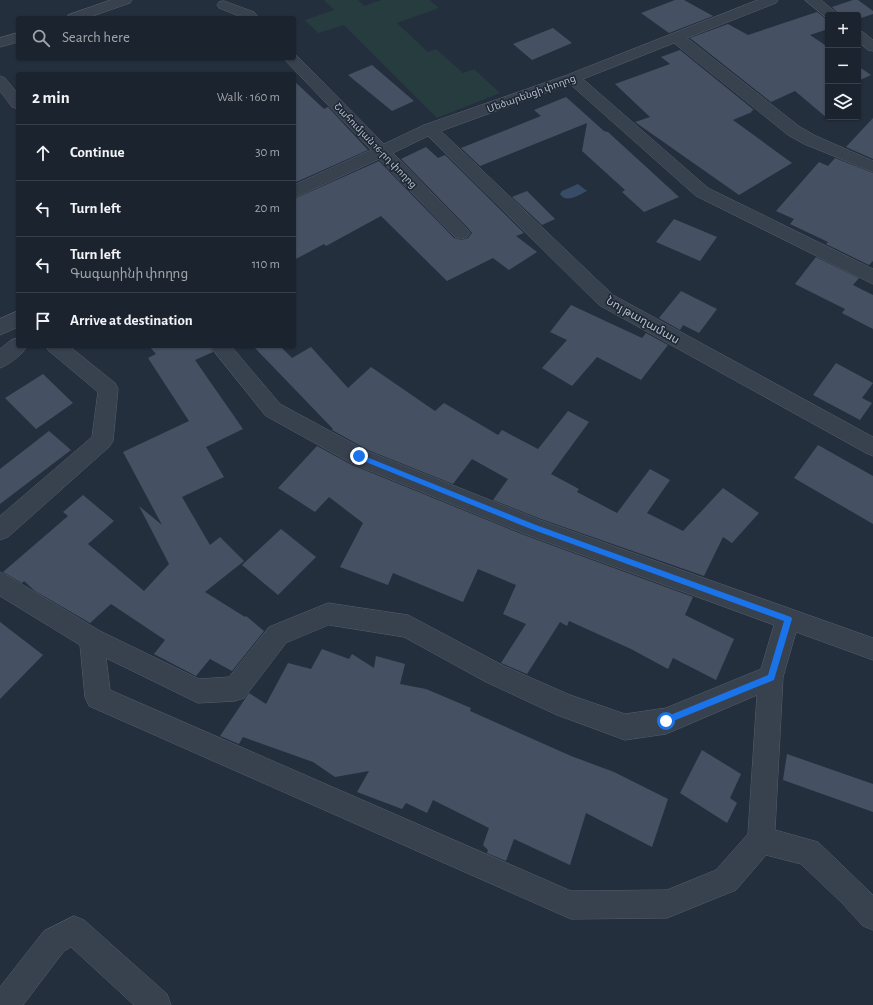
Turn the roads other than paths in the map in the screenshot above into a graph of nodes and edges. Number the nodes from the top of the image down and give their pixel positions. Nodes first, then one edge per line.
1 (125, 0) edge
2 (771, 0) edge
3 (812, 0) edge
4 (224, 5) dead end
5 (828, 12) edge
6 (79, 16) edge
7 (250, 16) edge
8 (861, 37) edge
9 (16, 38) edge
10 (677, 38) junction
11 (0, 43) edge
12 (873, 46) edge
13 (293, 60) edge
14 (572, 78) junction
15 (0, 81) edge
16 (16, 101) edge
17 (430, 129) junction
18 (383, 152) junction
19 (873, 167) edge
20 (296, 191) edge
21 (461, 233) dead end
22 (873, 277) edge
23 (16, 319) edge
24 (0, 328) edge
25 (16, 346) edge
26 (58, 348) edge
27 (222, 348) edge
28 (0, 360) edge
29 (873, 447) edge
30 (0, 530) edge
31 (0, 583) edge
32 (788, 619) junction
33 (91, 639) junction
34 (873, 649) edge
35 (771, 677) junction
36 (761, 840) junction
37 (873, 916) edge
38 (5, 1005) edge
39 (156, 1005) edge

1 - 6 street
2 - 10 street, Մեծարենցի փողոց
3 - 5 street
4 - 7 street
8 - 12 street
9 - 11 street
10 - 14 street, Մեծարենցի փողոց
10 - 19 street
13 - 18 street, Շահումյան 16-րդ փողոց
14 - 17 street, Մեծարենցի փողոց
14 - 22 street
15 - 16 street
17 - 18 street, Մեծարենցի փողոց
17 - 29 street, Նոյ թաղամաս
18 - 20 street, Մեծարենցի փողոց
18 - 21 street, Շահումյան 16-րդ փողոց
23 - 24 street
25 - 28 street
26 - 30 street
27 - 32 street
31 - 33 street
32 - 34 street
32 - 35 street
33 - 35 street
33 - 36 street
35 - 36 street
36 - 37 street
38 - 39 street

